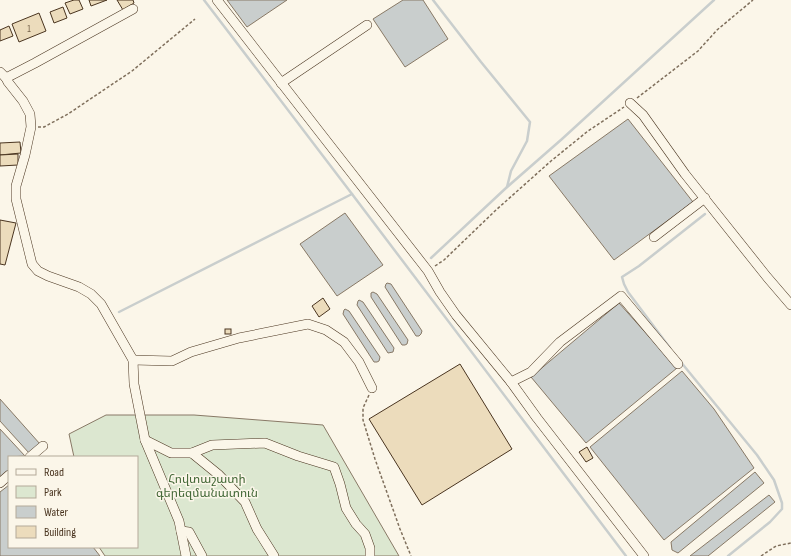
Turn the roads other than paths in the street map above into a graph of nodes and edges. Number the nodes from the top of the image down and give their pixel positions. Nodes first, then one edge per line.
1 (217, 0) edge
2 (133, 9) dead end
3 (367, 25) dead end
4 (3, 75) edge
5 (282, 83) junction
6 (630, 103) road end
7 (705, 198) junction
8 (654, 237) dead end
9 (791, 305) edge
10 (133, 360) junction
11 (678, 364) dead end
12 (511, 382) junction
13 (372, 388) road end
14 (145, 440) junction
15 (43, 446) dead end
16 (192, 453) junction
17 (31, 456) edge
18 (8, 476) edge
19 (0, 483) edge
20 (181, 531) junction
21 (186, 556) edge
22 (202, 556) edge
23 (274, 556) edge
24 (370, 556) edge
25 (644, 556) edge

1 - 5 street
2 - 4 street
3 - 5 street
4 - 10 street
5 - 12 street
6 - 7 street
7 - 8 street
7 - 9 street
10 - 13 street
10 - 14 street
11 - 12 street
12 - 25 street
14 - 16 street
14 - 20 street
15 - 17 street
16 - 23 street
16 - 24 street
18 - 19 street
20 - 21 street
20 - 22 street

